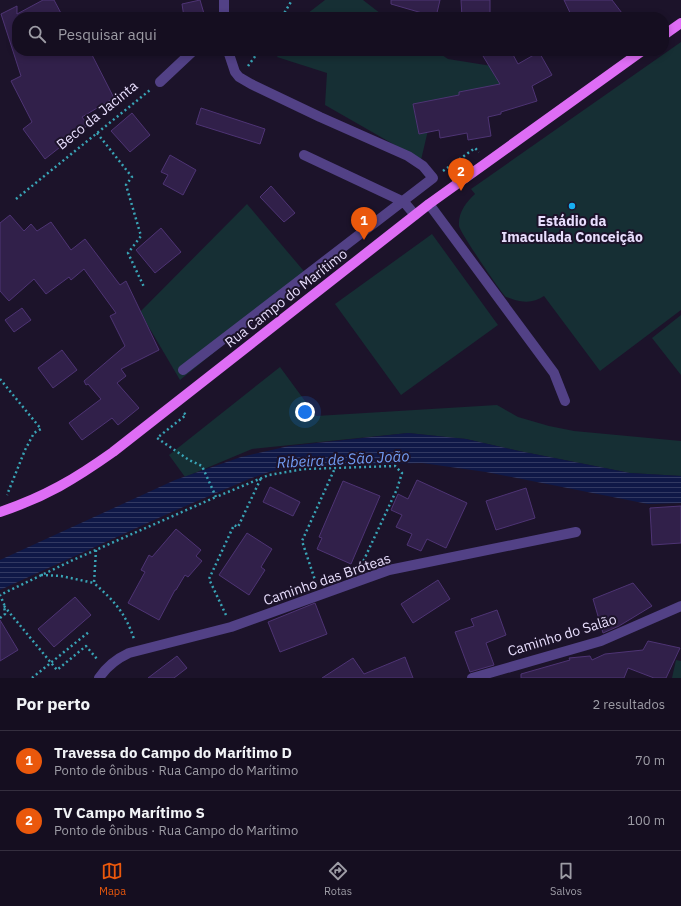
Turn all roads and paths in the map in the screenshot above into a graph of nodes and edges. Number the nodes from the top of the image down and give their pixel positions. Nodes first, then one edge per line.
1 (224, 0) edge
2 (292, 0) edge
3 (224, 12) edge
4 (285, 12) edge
5 (681, 23) edge
6 (669, 31) edge
7 (188, 56) edge
8 (230, 56) edge
9 (255, 56) edge
10 (635, 56) edge
11 (239, 77) junction
12 (160, 82) joint
13 (97, 133) junction
14 (479, 152) dead end
15 (304, 155) dead end
16 (447, 168) dead end
17 (16, 199) dead end
18 (404, 202) junction
19 (429, 204) junction
20 (415, 215) junction
21 (144, 287) dead end
22 (183, 370) dead end
23 (0, 379) edge
24 (565, 401) dead end
25 (186, 416) dead end
26 (335, 468) junction
27 (261, 478) junction
28 (215, 495) junction
29 (5, 510) edge
30 (576, 532) dead end
31 (96, 550) junction
32 (41, 575) junction
33 (94, 583) junction
34 (354, 583) junction
35 (320, 595) junction
36 (4, 606) junction
37 (681, 606) edge
38 (0, 618) edge
39 (231, 627) junction
40 (90, 631) dead end
41 (138, 650) junction
42 (52, 663) junction
43 (105, 668) junction
44 (32, 678) edge
45 (99, 678) edge
46 (472, 678) edge

1 - 3 street
2 - 4 path
5 - 6 main road
7 - 12 street, Beco da Jacinta
8 - 11 street
9 - 11 path
10 - 19 main road, Rua Campo do Marítimo
11 - 18 street
12 - 13 path, Beco da Jacinta
13 - 17 path, Beco da Jacinta
13 - 21 path
14 - 16 path
15 - 18 street
18 - 20 street
18 - 22 street
19 - 20 main road, Rua Campo do Marítimo
19 - 24 street
20 - 29 main road, Rua Campo do Marítimo
23 - 29 path
25 - 28 path
26 - 27 path
26 - 34 path
26 - 35 path
27 - 28 path
27 - 39 path
28 - 31 path
30 - 34 street, Caminho das Bróteas
31 - 32 path
31 - 33 path
32 - 33 path
32 - 36 path
33 - 41 path
34 - 35 street, Caminho das Bróteas
35 - 39 street, Caminho das Bróteas
36 - 38 path
36 - 42 path
37 - 46 street, Caminho do Salão
39 - 41 street, Caminho das Bróteas
40 - 42 path
41 - 43 street, Caminho das Bróteas
42 - 43 path
42 - 44 path
43 - 45 street, Caminho das Bróteas

